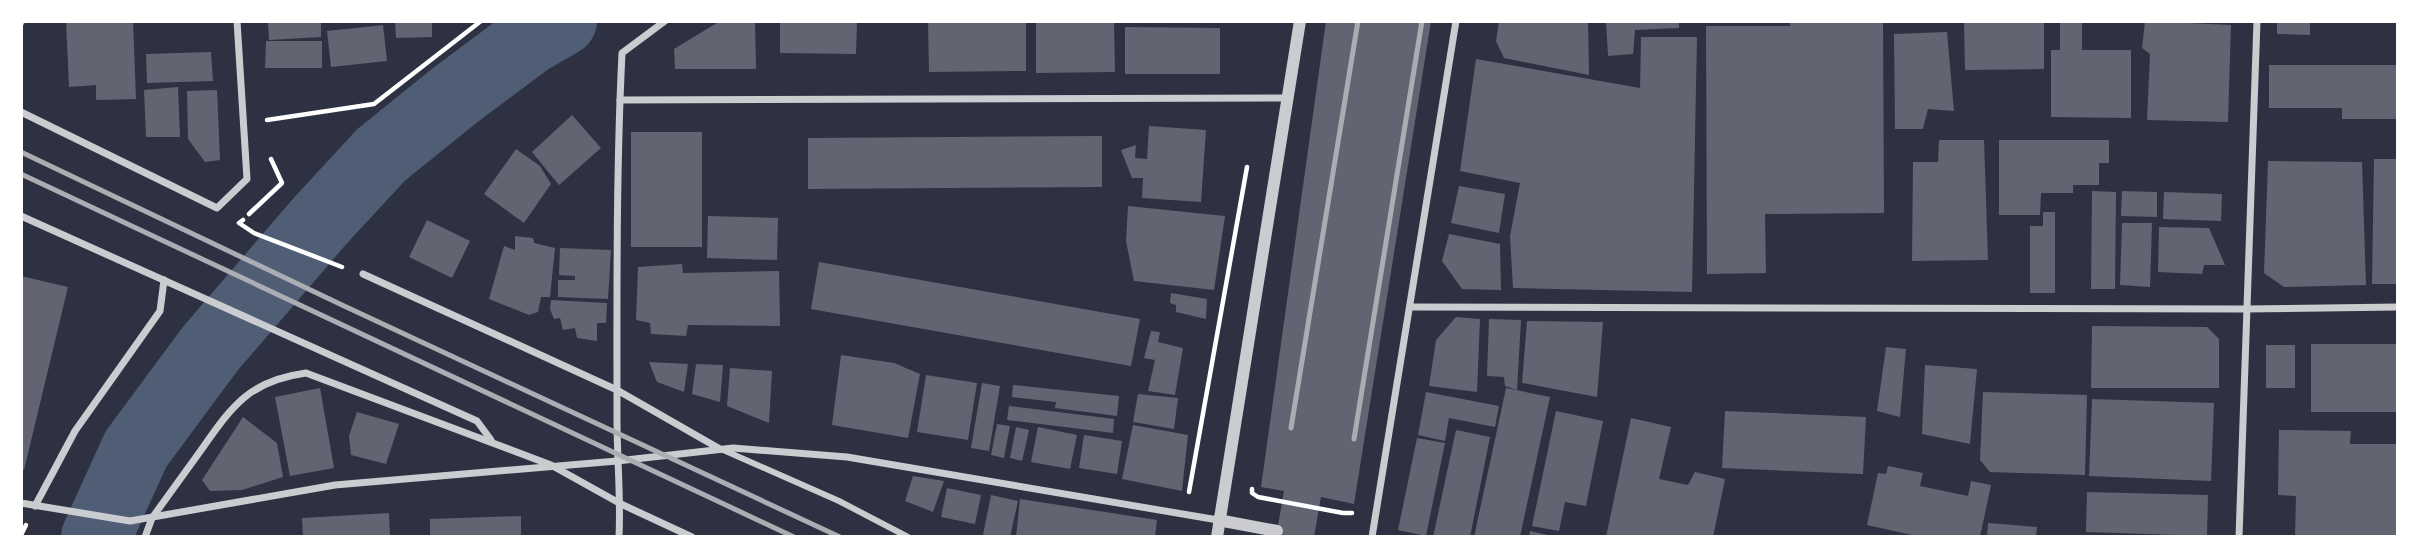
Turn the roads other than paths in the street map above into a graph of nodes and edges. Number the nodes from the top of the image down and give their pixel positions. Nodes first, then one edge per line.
1 (237, 21) edge
2 (665, 21) edge
3 (1300, 21) edge
4 (1456, 21) edge
5 (2256, 21) edge
6 (1288, 98) junction
7 (620, 100) junction
8 (21, 112) edge
9 (21, 216) edge
10 (363, 274) road end
11 (166, 281) junction
12 (1409, 307) junction
13 (2398, 307) edge
14 (2245, 309) junction
15 (617, 390) junction
16 (492, 442) junction
17 (721, 449) junction
18 (617, 461) junction
19 (551, 465) junction
20 (21, 503) edge
21 (621, 503) junction
22 (35, 506) junction
23 (152, 519) junction
24 (1218, 520) junction
25 (1277, 531) dead end
26 (145, 537) edge
27 (619, 537) edge
28 (692, 537) edge
29 (908, 537) edge
30 (1217, 537) edge
31 (1372, 537) edge
32 (2239, 537) edge

1 - 8 street
2 - 7 street
3 - 6 street
4 - 12 street
5 - 14 street
6 - 7 street
6 - 24 street
7 - 15 street
9 - 11 street
10 - 15 street
11 - 16 street
11 - 22 street
12 - 14 street
12 - 31 street
13 - 14 street
14 - 32 street
15 - 17 street
15 - 18 street
16 - 19 street
16 - 23 street
17 - 18 street
17 - 24 street
17 - 29 street
18 - 19 street
18 - 21 street
19 - 21 street
19 - 23 street
20 - 22 street
21 - 27 street
21 - 28 street
22 - 23 street
23 - 26 street
24 - 25 street
24 - 30 street

